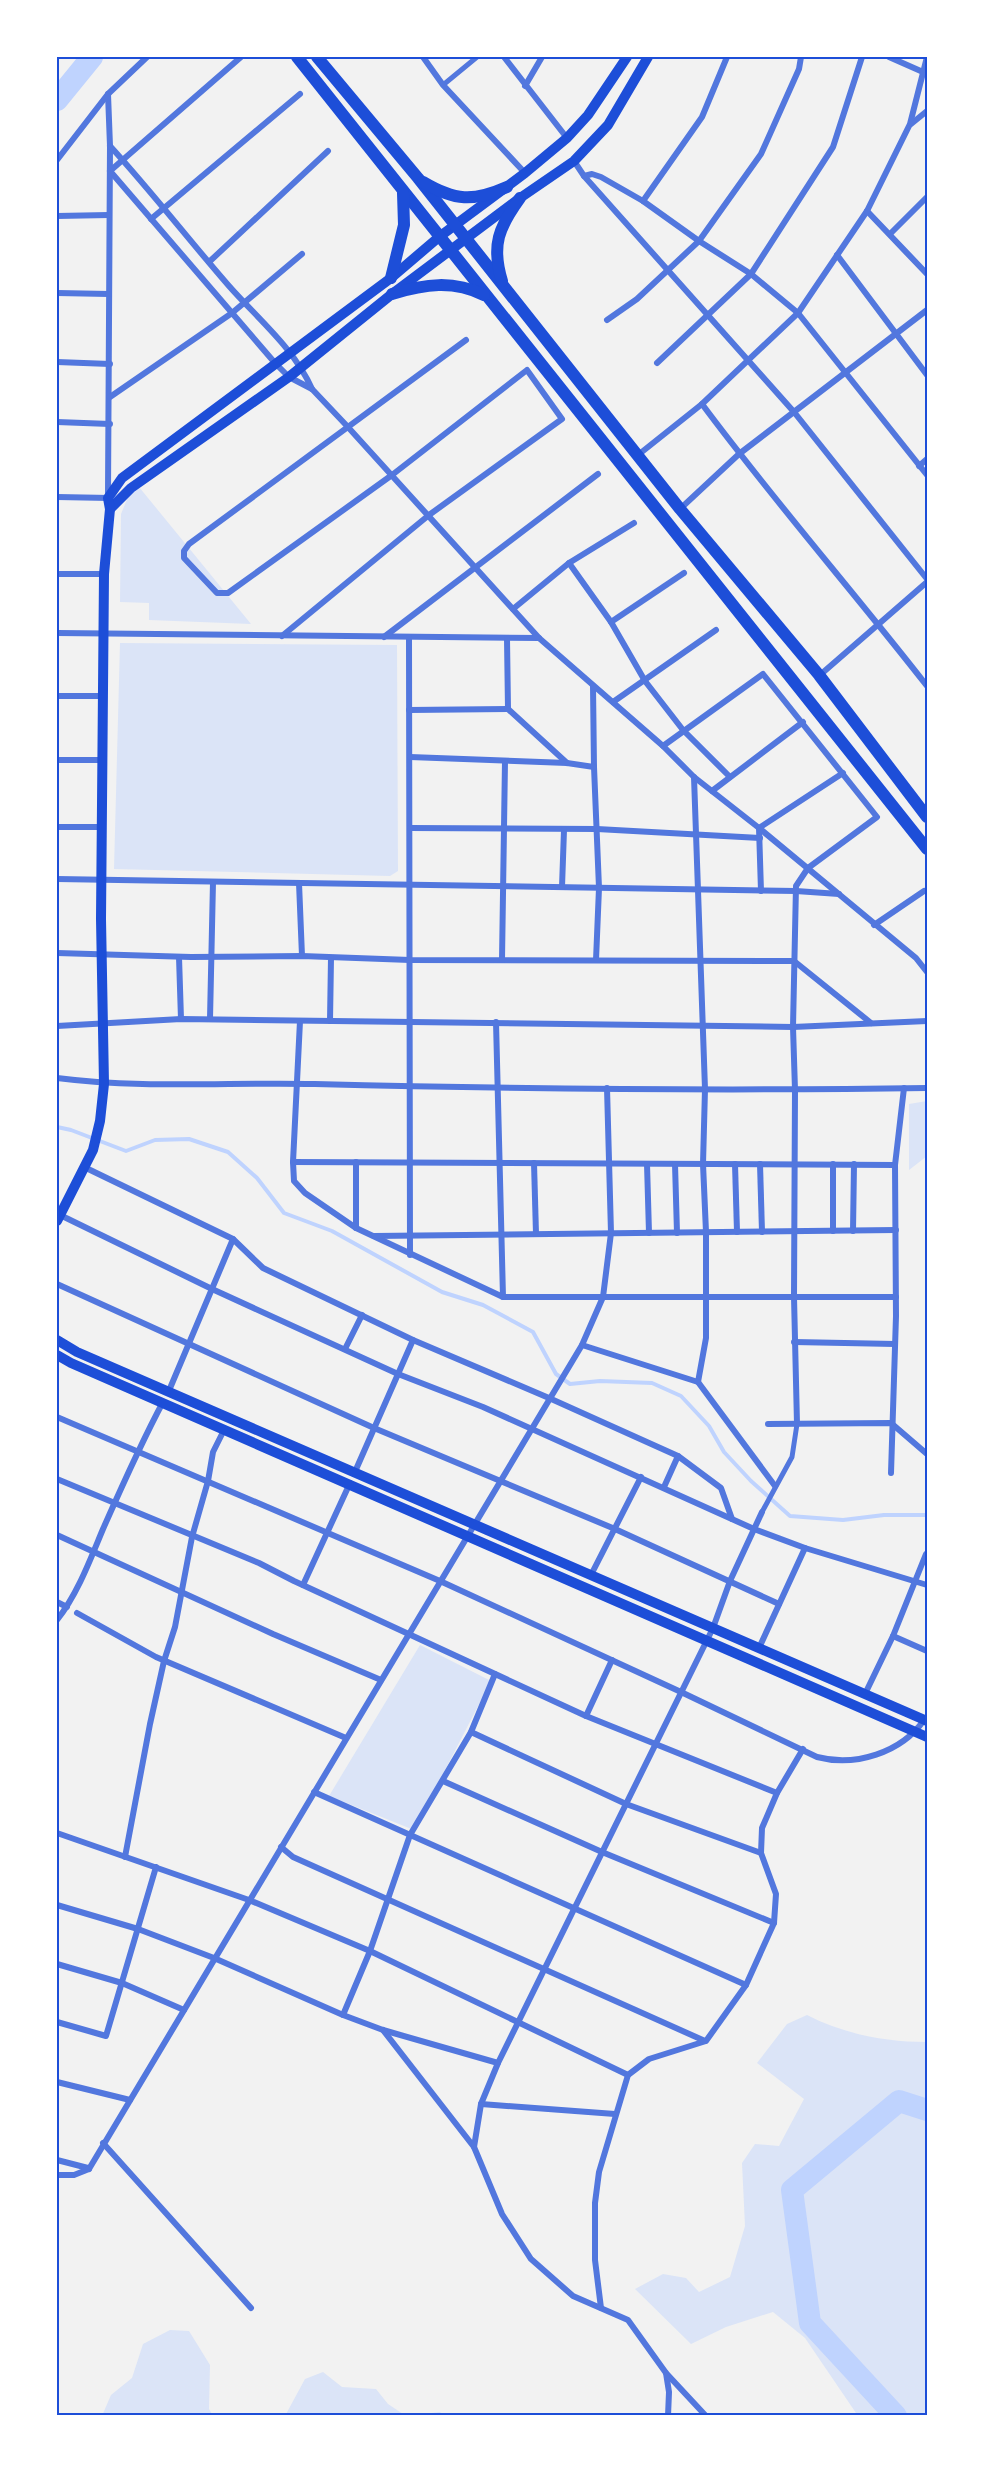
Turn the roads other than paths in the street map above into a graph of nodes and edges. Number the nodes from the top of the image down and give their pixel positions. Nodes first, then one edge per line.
1 (147, 57) edge
2 (241, 57) edge
3 (297, 57) edge
4 (317, 57) edge
5 (423, 57) edge
6 (477, 57) edge
7 (504, 57) edge
8 (542, 57) edge
9 (627, 57) edge
10 (648, 57) edge
11 (728, 57) edge
12 (801, 57) edge
13 (862, 57) edge
14 (889, 57) edge
15 (927, 57) edge
16 (923, 72) junction
17 (443, 85) junction
18 (525, 86) junction
19 (108, 94) junction
20 (300, 94) dead end
21 (927, 111) edge
22 (910, 124) junction
23 (567, 138) junction
24 (110, 146) junction
25 (328, 151) dead end
26 (57, 160) edge
27 (123, 160) junction
28 (574, 161) junction
29 (110, 171) junction
30 (525, 173) junction
31 (584, 176) junction
32 (418, 178) junction
33 (507, 187) junction
34 (403, 192) junction
35 (927, 197) edge
36 (520, 198) junction
37 (643, 201) junction
38 (163, 209) junction
39 (867, 212) junction
40 (109, 215) junction
41 (57, 216) edge
42 (151, 219) junction
43 (456, 226) junction
44 (890, 234) junction
45 (439, 237) junction
46 (466, 240) junction
47 (699, 241) junction
48 (451, 251) junction
49 (302, 254) dead end
50 (837, 255) junction
51 (209, 262) junction
52 (669, 269) junction
53 (751, 274) junction
54 (927, 274) edge
55 (391, 278) junction
56 (505, 288) junction
57 (57, 293) edge
58 (109, 294) junction
59 (393, 294) junction
60 (489, 298) junction
61 (245, 304) junction
62 (927, 310) edge
63 (798, 313) junction
64 (232, 314) junction
65 (708, 315) junction
66 (607, 320) dead end
67 (896, 334) junction
68 (466, 340) dead end
69 (290, 351) junction
70 (749, 361) junction
71 (57, 362) edge
72 (275, 363) junction
73 (657, 363) dead end
74 (110, 364) junction
75 (302, 367) junction
76 (845, 371) junction
77 (927, 375) edge
78 (290, 377) junction
79 (312, 389) junction
80 (110, 397) junction
81 (702, 404) junction
82 (794, 412) junction
83 (57, 422) edge
84 (110, 424) junction
85 (347, 426) junction
86 (739, 454) junction
87 (638, 455) junction
88 (927, 459) edge
89 (919, 466) junction
90 (598, 474) dead end
91 (392, 476) junction
92 (927, 476) edge
93 (57, 496) edge
94 (112, 502) junction
95 (680, 508) junction
96 (429, 515) junction
97 (634, 523) dead end
98 (569, 563) junction
99 (474, 567) junction
100 (684, 573) dead end
101 (57, 574) edge
102 (104, 574) junction
103 (927, 581) edge
104 (513, 609) junction
105 (610, 622) junction
106 (878, 623) junction
107 (716, 630) dead end
108 (57, 633) edge
109 (105, 634) junction
110 (282, 636) junction
111 (384, 637) junction
112 (409, 637) junction
113 (539, 638) junction
114 (507, 639) junction
115 (819, 675) junction
116 (645, 681) junction
117 (593, 686) junction
118 (927, 686) edge
119 (57, 696) edge
120 (104, 696) junction
121 (613, 702) junction
122 (508, 709) junction
123 (409, 710) junction
124 (803, 722) junction
125 (683, 730) junction
126 (663, 746) junction
127 (410, 757) junction
128 (57, 760) edge
129 (103, 760) junction
130 (505, 760) junction
131 (567, 763) junction
132 (594, 767) junction
133 (843, 773) junction
134 (694, 777) junction
135 (730, 777) junction
136 (712, 791) junction
137 (927, 817) edge
138 (57, 827) edge
139 (103, 827) junction
140 (410, 828) junction
141 (759, 828) junction
142 (503, 829) junction
143 (597, 829) junction
144 (564, 830) junction
145 (697, 835) junction
146 (760, 838) junction
147 (927, 849) edge
148 (808, 868) junction
149 (57, 879) edge
150 (102, 880) junction
151 (213, 882) junction
152 (299, 883) junction
153 (410, 885) junction
154 (501, 886) junction
155 (562, 887) junction
156 (599, 888) junction
157 (697, 890) junction
158 (761, 891) junction
159 (796, 891) junction
160 (924, 891) dead end
161 (839, 894) junction
162 (874, 925) junction
163 (57, 953) edge
164 (103, 955) junction
165 (302, 956) junction
166 (179, 957) junction
167 (211, 957) junction
168 (331, 958) junction
169 (410, 960) junction
170 (502, 960) junction
171 (596, 960) junction
172 (700, 961) junction
173 (794, 961) junction
174 (927, 972) edge
175 (181, 1019) junction
176 (210, 1020) junction
177 (300, 1021) junction
178 (330, 1021) junction
179 (410, 1021) junction
180 (927, 1021) edge
181 (496, 1022) junction
182 (103, 1023) junction
183 (871, 1023) junction
184 (703, 1025) junction
185 (57, 1026) edge
186 (793, 1027) junction
187 (57, 1078) edge
188 (298, 1083) junction
189 (104, 1084) junction
190 (410, 1086) junction
191 (497, 1087) junction
192 (607, 1088) junction
193 (904, 1088) junction
194 (927, 1088) edge
195 (705, 1089) junction
196 (795, 1090) junction
197 (293, 1162) junction
198 (356, 1162) junction
199 (410, 1162) junction
200 (499, 1163) junction
201 (534, 1163) junction
202 (609, 1163) junction
203 (647, 1164) junction
204 (675, 1164) junction
205 (703, 1164) junction
206 (735, 1164) junction
207 (760, 1164) junction
208 (794, 1164) junction
209 (833, 1164) junction
210 (854, 1164) junction
211 (895, 1165) junction
212 (84, 1167) junction
213 (58, 1218) edge
214 (356, 1228) junction
215 (896, 1230) junction
216 (832, 1231) junction
217 (853, 1231) junction
218 (706, 1232) junction
219 (737, 1232) junction
220 (762, 1232) junction
221 (795, 1232) junction
222 (610, 1233) junction
223 (649, 1233) junction
224 (677, 1233) junction
225 (501, 1234) junction
226 (536, 1234) junction
227 (410, 1235) junction
228 (371, 1236) junction
229 (233, 1239) junction
230 (410, 1255) junction
231 (57, 1284) edge
232 (212, 1289) junction
233 (503, 1297) junction
234 (603, 1297) junction
235 (705, 1297) junction
236 (794, 1297) junction
237 (896, 1297) junction
238 (362, 1315) junction
239 (57, 1340) edge
240 (413, 1340) junction
241 (794, 1342) junction
242 (189, 1343) junction
243 (895, 1344) junction
244 (582, 1345) junction
245 (345, 1349) junction
246 (57, 1355) edge
247 (398, 1374) junction
248 (698, 1382) junction
249 (169, 1392) junction
250 (549, 1398) junction
251 (163, 1403) junction
252 (57, 1417) edge
253 (891, 1423) junction
254 (768, 1424) dead end
255 (797, 1424) junction
256 (374, 1428) junction
257 (530, 1429) junction
258 (224, 1430) junction
259 (136, 1453) junction
260 (927, 1455) edge
261 (678, 1456) junction
262 (355, 1472) junction
263 (891, 1473) dead end
264 (641, 1477) junction
265 (57, 1479) edge
266 (208, 1481) junction
267 (500, 1481) junction
268 (350, 1484) junction
269 (664, 1487) junction
270 (773, 1489) junction
271 (114, 1504) junction
272 (762, 1512) joint
273 (732, 1519) junction
274 (474, 1524) junction
275 (615, 1529) junction
276 (754, 1529) junction
277 (328, 1533) junction
278 (57, 1535) edge
279 (467, 1535) junction
280 (192, 1537) junction
281 (805, 1548) junction
282 (93, 1552) junction
283 (926, 1554) edge
284 (591, 1575) junction
285 (440, 1581) junction
286 (730, 1581) junction
287 (917, 1581) junction
288 (303, 1585) junction
289 (927, 1585) edge
290 (183, 1592) junction
291 (57, 1602) edge
292 (779, 1604) junction
293 (68, 1607) junction
294 (77, 1613) dead end
295 (57, 1620) edge
296 (712, 1628) junction
297 (409, 1633) junction
298 (893, 1636) junction
299 (706, 1641) junction
300 (759, 1648) junction
301 (927, 1651) edge
302 (612, 1660) junction
303 (164, 1661) junction
304 (495, 1674) junction
305 (381, 1680) junction
306 (681, 1692) junction
307 (865, 1694) junction
308 (586, 1716) junction
309 (925, 1720) edge
310 (471, 1732) junction
311 (915, 1732) junction
312 (927, 1737) edge
313 (346, 1738) junction
314 (655, 1745) junction
315 (803, 1749) junction
316 (443, 1781) junction
317 (314, 1792) junction
318 (777, 1793) junction
319 (626, 1804) junction
320 (57, 1833) edge
321 (410, 1835) junction
322 (281, 1847) junction
323 (602, 1852) junction
324 (761, 1853) junction
325 (125, 1857) junction
326 (156, 1867) junction
327 (249, 1900) junction
328 (387, 1900) junction
329 (57, 1905) edge
330 (575, 1908) junction
331 (774, 1923) junction
332 (138, 1929) junction
333 (370, 1952) junction
334 (214, 1958) junction
335 (57, 1964) edge
336 (544, 1971) junction
337 (122, 1983) junction
338 (746, 1985) junction
339 (184, 2010) junction
340 (343, 2015) junction
341 (57, 2022) edge
342 (519, 2022) junction
343 (383, 2030) junction
344 (706, 2042) junction
345 (498, 2063) junction
346 (628, 2075) junction
347 (57, 2082) edge
348 (130, 2100) junction
349 (481, 2104) junction
350 (615, 2114) junction
351 (103, 2144) junction
352 (474, 2147) junction
353 (57, 2160) edge
354 (89, 2169) junction
355 (57, 2175) edge
356 (251, 2308) dead end
357 (601, 2308) junction
358 (666, 2373) junction
359 (668, 2416) edge
360 (706, 2416) edge

1 - 19 street
2 - 27 street
3 - 34 main road
4 - 32 main road
5 - 17 street
6 - 17 street
7 - 18 street
8 - 18 street
9 - 23 main road
10 - 28 main road
11 - 37 street
12 - 47 street
13 - 53 street
14 - 16 street
15 - 16 street
16 - 22 street
17 - 30 street
18 - 23 street
19 - 24 street
19 - 26 street
20 - 38 street
21 - 22 street
22 - 39 street
23 - 30 main road
24 - 27 street
24 - 29 street
25 - 51 street
27 - 29 street
27 - 38 street
28 - 31 street
28 - 36 main road
29 - 40 street
29 - 42 street
30 - 33 main road
31 - 37 street
31 - 52 street
32 - 33 main road
32 - 43 main road
33 - 43 main road
34 - 45 main road
34 - 55 main road
35 - 44 street
36 - 46 main road
36 - 56 main road
37 - 47 street
38 - 42 street
38 - 51 street
39 - 44 street
39 - 50 street
40 - 41 street
40 - 58 street
42 - 64 street
43 - 45 main road
43 - 46 main road
44 - 54 street
45 - 48 main road
45 - 55 main road
46 - 48 main road
46 - 56 main road
47 - 52 street
47 - 53 street
48 - 59 main road
48 - 60 main road
49 - 61 street
50 - 63 street
50 - 67 street
51 - 61 street
52 - 65 street
52 - 66 street
53 - 63 street
53 - 65 street
55 - 69 main road
56 - 87 main road
57 - 58 street
58 - 74 street
59 - 60 main road
59 - 75 main road
60 - 147 main road
61 - 64 street
61 - 69 street
62 - 67 street
63 - 70 street
63 - 76 street
64 - 72 street
64 - 80 street
65 - 70 street
65 - 73 street
67 - 76 street
67 - 77 street
68 - 85 street
69 - 72 main road
69 - 75 street
70 - 81 street
70 - 82 street
71 - 74 street
72 - 78 street
72 - 94 main road
74 - 80 street
75 - 78 main road
75 - 79 street
76 - 82 street
76 - 89 street
78 - 79 street
78 - 94 main road
79 - 85 street
80 - 84 street
81 - 86 street
81 - 87 street
82 - 86 street
82 - 103 street
83 - 84 street
84 - 94 street
85 - 91 street
85 - 91 street
86 - 95 street
86 - 106 street
87 - 95 main road
88 - 89 street
89 - 92 street
90 - 99 street
91 - 96 street
91 - 96 street
93 - 94 street
94 - 102 main road
95 - 115 main road
96 - 99 street
96 - 110 street
97 - 98 street
98 - 104 street
98 - 105 street
99 - 104 street
99 - 111 street
100 - 105 street
101 - 102 street
102 - 109 main road
103 - 106 street
104 - 113 street
105 - 116 street
106 - 115 street
106 - 118 street
107 - 116 street
108 - 109 street
109 - 110 street
109 - 120 main road
110 - 111 street
111 - 112 street
112 - 114 street
112 - 123 street
113 - 114 street
113 - 117 street
114 - 122 street
115 - 137 main road
116 - 121 street
116 - 125 street
117 - 121 street
117 - 132 street
119 - 120 street
120 - 129 main road
121 - 126 street
122 - 123 street
122 - 131 street
123 - 127 street
124 - 125 street
124 - 133 street
124 - 135 street
125 - 126 street
125 - 135 street
126 - 134 street
127 - 130 street
127 - 140 street
128 - 129 street
129 - 139 main road
130 - 131 street
130 - 142 street
131 - 132 street
132 - 143 street
133 - 141 street
133 - 148 street
134 - 136 street
134 - 145 street
135 - 136 street
136 - 141 street
138 - 139 street
139 - 150 main road
140 - 142 street
140 - 153 street
141 - 146 street
141 - 148 street
142 - 144 street
142 - 154 street
143 - 144 street
143 - 145 street
143 - 156 street
144 - 155 street
145 - 146 street
145 - 157 street
146 - 158 street
148 - 159 street
148 - 161 street
149 - 150 street
150 - 151 street
150 - 164 main road
151 - 152 street
151 - 167 street
152 - 153 street
152 - 165 street
153 - 154 street
153 - 169 street
154 - 155 street
154 - 170 street
155 - 156 street
156 - 157 street
156 - 171 street
157 - 158 street
157 - 172 street
158 - 159 street
159 - 161 street
159 - 173 street
160 - 162 street
161 - 162 street
162 - 174 street
163 - 164 street
164 - 166 street
164 - 182 main road
165 - 167 street
165 - 168 street
166 - 167 street
166 - 175 street
167 - 176 street
168 - 169 street
168 - 178 street
169 - 170 street
169 - 179 street
170 - 171 street
171 - 172 street
172 - 173 street
172 - 184 street
173 - 183 street
173 - 186 street
175 - 176 street
175 - 182 street
176 - 177 street
177 - 178 street
177 - 188 street
178 - 179 street
179 - 181 street
179 - 190 street
180 - 183 street
181 - 184 street
181 - 191 street
182 - 185 street
182 - 189 main road
183 - 186 street
184 - 186 street
184 - 195 street
186 - 196 street
187 - 189 street
188 - 189 street
188 - 190 street
188 - 197 street
189 - 212 main road
190 - 191 street
190 - 199 street
191 - 192 street
191 - 200 street
192 - 195 street
192 - 202 street
193 - 194 street
193 - 196 street
193 - 211 street
195 - 196 street
195 - 205 street
196 - 208 street
197 - 198 street
197 - 214 street
198 - 199 street
198 - 214 street
199 - 200 street
199 - 227 street
200 - 201 street
200 - 225 street
201 - 202 street
201 - 226 street
202 - 203 street
202 - 222 street
203 - 204 street
203 - 223 street
204 - 205 street
204 - 224 street
205 - 206 street
205 - 218 street
206 - 207 street
206 - 219 street
207 - 208 street
207 - 220 street
208 - 209 street
208 - 221 street
209 - 210 street
209 - 216 street
210 - 211 street
210 - 217 street
211 - 215 street
212 - 213 main road
212 - 229 street
213 - 232 street
214 - 228 street
215 - 217 street
215 - 237 street
216 - 217 street
216 - 221 street
218 - 219 street
218 - 224 street
218 - 235 street
219 - 220 street
220 - 221 street
221 - 236 street
222 - 223 street
222 - 226 street
222 - 234 street
223 - 224 street
225 - 226 street
225 - 227 street
225 - 233 street
227 - 228 street
227 - 230 street
228 - 230 street
229 - 232 street
229 - 238 street
230 - 233 street
231 - 242 street
232 - 242 street
232 - 245 street
233 - 234 street
234 - 235 street
234 - 244 street
235 - 236 street
235 - 248 street
236 - 237 street
236 - 241 street
237 - 243 street
238 - 240 street
238 - 245 street
239 - 249 main road
240 - 247 street
240 - 250 street
241 - 243 street
241 - 255 street
242 - 249 street
242 - 256 street
243 - 253 street
244 - 248 street
244 - 250 street
245 - 247 street
246 - 251 main road
247 - 256 street
247 - 257 street
248 - 270 street
249 - 251 street
249 - 262 main road
250 - 257 street
250 - 261 street
251 - 258 main road
251 - 259 street
252 - 259 street
253 - 255 street
253 - 260 street
253 - 263 street
254 - 255 street
255 - 270 street
256 - 262 street
256 - 267 street
257 - 264 street
257 - 267 street
258 - 266 street
258 - 268 main road
259 - 266 street
259 - 271 street
261 - 269 street
261 - 273 street
262 - 268 street
262 - 274 main road
264 - 269 street
264 - 275 street
265 - 271 street
266 - 277 street
266 - 280 street
267 - 274 street
267 - 275 street
268 - 277 street
268 - 279 main road
269 - 273 street
270 - 272 street
271 - 280 street
271 - 282 street
272 - 276 street
273 - 276 street
274 - 279 street
274 - 284 main road
275 - 284 street
275 - 286 street
276 - 281 street
276 - 286 street
277 - 285 street
277 - 288 street
278 - 282 street
279 - 285 street
279 - 299 main road
280 - 288 street
280 - 290 street
281 - 287 street
281 - 292 street
282 - 290 street
282 - 293 street
283 - 287 street
284 - 296 main road
285 - 297 street
285 - 302 street
286 - 292 street
286 - 296 street
287 - 289 street
287 - 298 street
288 - 297 street
290 - 303 street
290 - 305 street
291 - 293 street
292 - 300 street
293 - 295 street
294 - 303 street
296 - 299 street
296 - 300 main road
297 - 304 street
297 - 305 street
298 - 301 street
298 - 307 street
299 - 306 street
299 - 311 main road
300 - 307 main road
302 - 306 street
302 - 308 street
303 - 313 street
303 - 325 street
304 - 308 street
304 - 310 street
305 - 313 street
306 - 314 street
306 - 315 street
307 - 309 main road
308 - 314 street
309 - 311 street
310 - 316 street
310 - 319 street
311 - 312 main road
311 - 315 street
313 - 317 street
314 - 318 street
314 - 319 street
315 - 318 street
316 - 321 street
316 - 323 street
317 - 321 street
317 - 322 street
318 - 324 street
319 - 323 street
319 - 324 street
320 - 325 street
321 - 328 street
321 - 330 street
322 - 327 street
322 - 328 street
323 - 330 street
323 - 331 street
324 - 331 street
325 - 326 street
326 - 327 street
326 - 332 street
327 - 333 street
327 - 334 street
328 - 333 street
328 - 336 street
329 - 332 street
330 - 336 street
330 - 338 street
331 - 338 street
332 - 334 street
332 - 337 street
333 - 340 street
333 - 342 street
334 - 339 street
334 - 340 street
335 - 337 street
336 - 342 street
336 - 344 street
337 - 339 street
337 - 341 street
338 - 344 street
339 - 348 street
340 - 343 street
342 - 345 street
342 - 346 street
343 - 345 street
343 - 352 street
344 - 346 street
345 - 349 street
346 - 350 street
347 - 348 street
348 - 351 street
349 - 350 street
349 - 352 street
350 - 357 street
351 - 354 street
351 - 356 street
352 - 357 street
353 - 354 street
354 - 355 street
357 - 358 street
358 - 359 street
358 - 360 street

